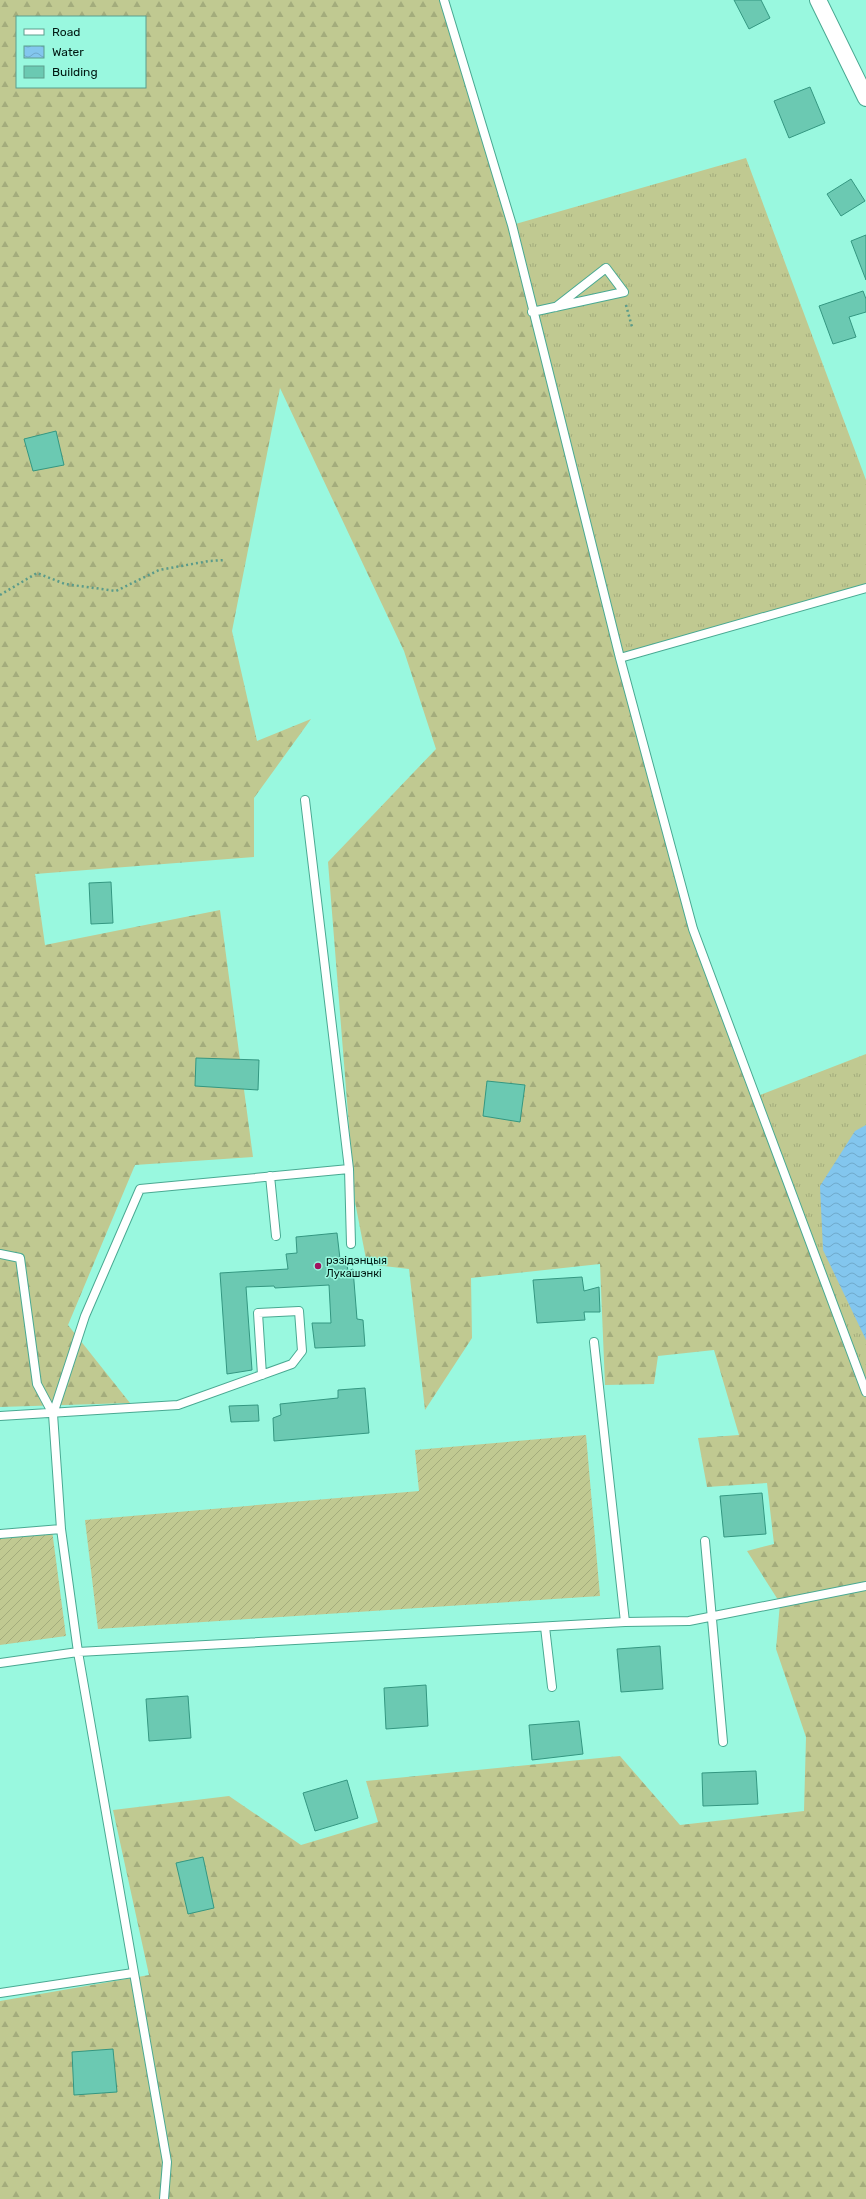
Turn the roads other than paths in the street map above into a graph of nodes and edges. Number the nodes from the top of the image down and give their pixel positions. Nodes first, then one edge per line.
1 (444, 0) edge
2 (818, 0) edge
3 (866, 98) edge
4 (556, 307) junction
5 (532, 312) junction
6 (866, 588) edge
7 (620, 658) junction
8 (305, 800) dead end
9 (349, 1169) junction
10 (270, 1176) junction
11 (276, 1236) dead end
12 (352, 1244) dead end
13 (0, 1254) edge
14 (594, 1342) dead end
15 (262, 1375) junction
16 (866, 1392) edge
17 (53, 1414) junction
18 (0, 1416) edge
19 (61, 1529) junction
20 (0, 1534) edge
21 (705, 1540) dead end
22 (866, 1586) edge
23 (712, 1616) junction
24 (624, 1622) junction
25 (545, 1626) junction
26 (78, 1652) junction
27 (0, 1663) edge
28 (552, 1688) dead end
29 (723, 1742) dead end
30 (133, 1973) junction
31 (0, 1993) edge
32 (164, 2199) edge

1 - 5 lane
2 - 3 street
4 - 4 lane
4 - 5 lane
5 - 7 lane
6 - 7 lane
7 - 16 lane
8 - 9 lane
9 - 10 lane
9 - 12 lane
10 - 11 lane
10 - 17 lane
13 - 17 lane
14 - 24 lane
15 - 15 lane
15 - 17 lane
17 - 18 lane
17 - 19 lane
19 - 20 lane
19 - 26 lane
21 - 23 lane
22 - 23 lane
23 - 24 lane
23 - 29 lane
24 - 25 lane
25 - 26 lane
25 - 28 lane
26 - 27 lane
26 - 30 lane
30 - 31 lane
30 - 32 lane

